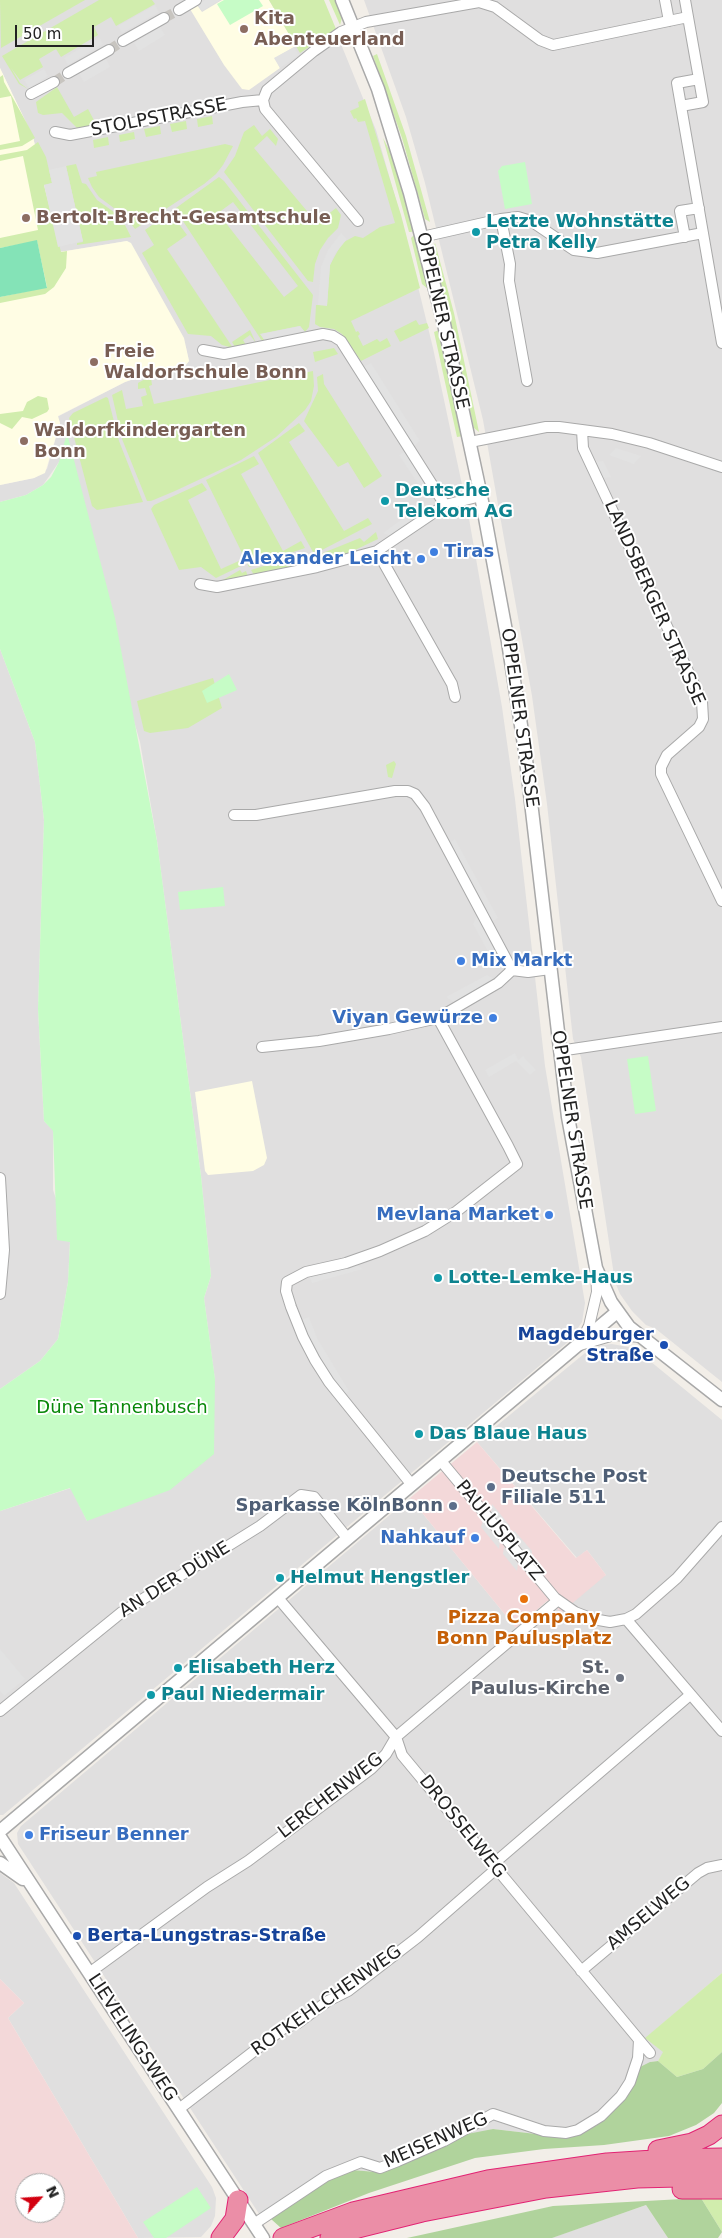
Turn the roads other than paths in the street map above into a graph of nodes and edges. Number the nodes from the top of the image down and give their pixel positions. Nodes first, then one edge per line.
1 (196, 0) edge
2 (342, 0) edge
3 (665, 0) edge
4 (685, 0) edge
5 (436, 4) edge
6 (178, 10) tunnel mouth
7 (688, 17) junction
8 (164, 18) tunnel mouth
9 (669, 21) junction
10 (353, 27) junction
11 (123, 42) tunnel mouth
12 (109, 50) tunnel mouth
13 (68, 74) tunnel mouth
14 (699, 79) junction
15 (54, 82) tunnel mouth
16 (31, 94) dead end
17 (263, 100) junction
18 (681, 106) junction
19 (55, 132) dead end
20 (699, 208) junction
21 (501, 219) junction
22 (358, 222) dead end
23 (703, 233) junction
24 (422, 237) junction
25 (685, 237) junction
26 (722, 343) edge
27 (203, 350) dead end
28 (527, 381) dead end
29 (582, 430) junction
30 (470, 442) junction
31 (722, 467) edge
32 (481, 496) junction
33 (445, 505) junction
34 (377, 551) junction
35 (200, 584) dead end
36 (455, 697) dead end
37 (234, 815) dead end
38 (722, 901) edge
39 (550, 969) junction
40 (512, 970) junction
41 (438, 1018) junction
42 (722, 1027) edge
43 (262, 1047) dead end
44 (559, 1051) junction
45 (0, 1178) edge
46 (596, 1268) junction
47 (0, 1294) edge
48 (617, 1312) junction
49 (641, 1337) junction
50 (579, 1345) junction
51 (722, 1400) edge
52 (441, 1461) junction
53 (412, 1485) junction
54 (722, 1527) edge
55 (348, 1539) junction
56 (278, 1598) junction
57 (558, 1600) junction
58 (626, 1619) junction
59 (690, 1695) junction
60 (0, 1711) edge
61 (722, 1731) edge
62 (396, 1737) junction
63 (0, 1831) edge
64 (0, 1837) edge
65 (0, 1863) edge
66 (722, 1865) edge
67 (494, 1867) junction
68 (31, 1885) junction
69 (581, 1971) junction
70 (89, 1973) junction
71 (639, 2040) junction
72 (650, 2053) dead end
73 (179, 2109) junction
74 (722, 2125) edge
75 (722, 2158) edge
76 (607, 2163) junction
77 (722, 2176) edge
78 (580, 2183) junction
79 (722, 2189) edge
80 (238, 2200) junction
81 (254, 2224) junction
82 (286, 2237) edge
83 (221, 2238) edge
84 (263, 2238) edge
85 (330, 2238) edge

1 - 6 street
2 - 10 street, OPPELNER STRASSE
3 - 9 street
4 - 7 street
5 - 9 street
5 - 10 street
7 - 9 street
7 - 14 street
8 - 11 street
10 - 17 street
10 - 24 street, OPPELNER STRASSE
12 - 13 street
14 - 18 street
14 - 18 street
15 - 16 street
17 - 19 street, STOLPSTRASSE
17 - 22 street
18 - 20 street
20 - 23 street
20 - 25 street
21 - 24 street
21 - 25 street
21 - 28 street
23 - 25 street
23 - 26 street
24 - 30 street, OPPELNER STRASSE
27 - 33 street
29 - 30 street
29 - 31 street
29 - 38 street, LANDSBERGER STRASSE
30 - 32 street, OPPELNER STRASSE
32 - 33 street
32 - 39 street, OPPELNER STRASSE
33 - 34 street
34 - 35 street
34 - 36 street
37 - 40 street
39 - 40 street
39 - 44 street, OPPELNER STRASSE
40 - 41 street
41 - 43 street
41 - 53 street
42 - 44 street
44 - 46 street, OPPELNER STRASSE
45 - 47 street
46 - 48 street, OPPELNER STRASSE
46 - 50 street
48 - 49 street, OPPELNER STRASSE
48 - 50 street
49 - 50 street
49 - 51 street, OPPELNER STRASSE
50 - 52 street
52 - 53 street
52 - 57 street, PAULUSPLATZ
53 - 55 street
54 - 58 street
55 - 56 street
55 - 60 street, AN DER DÜNE
56 - 62 street, DROSSELWEG
56 - 63 street
57 - 58 street
57 - 62 street, LERCHENWEG
58 - 59 street
59 - 61 street
59 - 67 street, ROTKEHLCHENWEG
62 - 67 street, DROSSELWEG
62 - 70 street, LERCHENWEG
64 - 68 street, LIEVELINGSWEG
65 - 68 street
66 - 69 street, AMSELWEG
67 - 69 street, DROSSELWEG
67 - 73 street, ROTKEHLCHENWEG
68 - 70 street, LIEVELINGSWEG
69 - 71 street, DROSSELWEG
70 - 73 street, LIEVELINGSWEG
71 - 72 street, DROSSELWEG
71 - 81 street, MEISENWEG
73 - 80 street, LIEVELINGSWEG
74 - 76 highway
75 - 76 highway
76 - 82 highway
77 - 78 highway
78 - 79 highway
78 - 85 highway
80 - 81 street, LIEVELINGSWEG
80 - 83 highway
81 - 84 street, LIEVELINGSWEG

